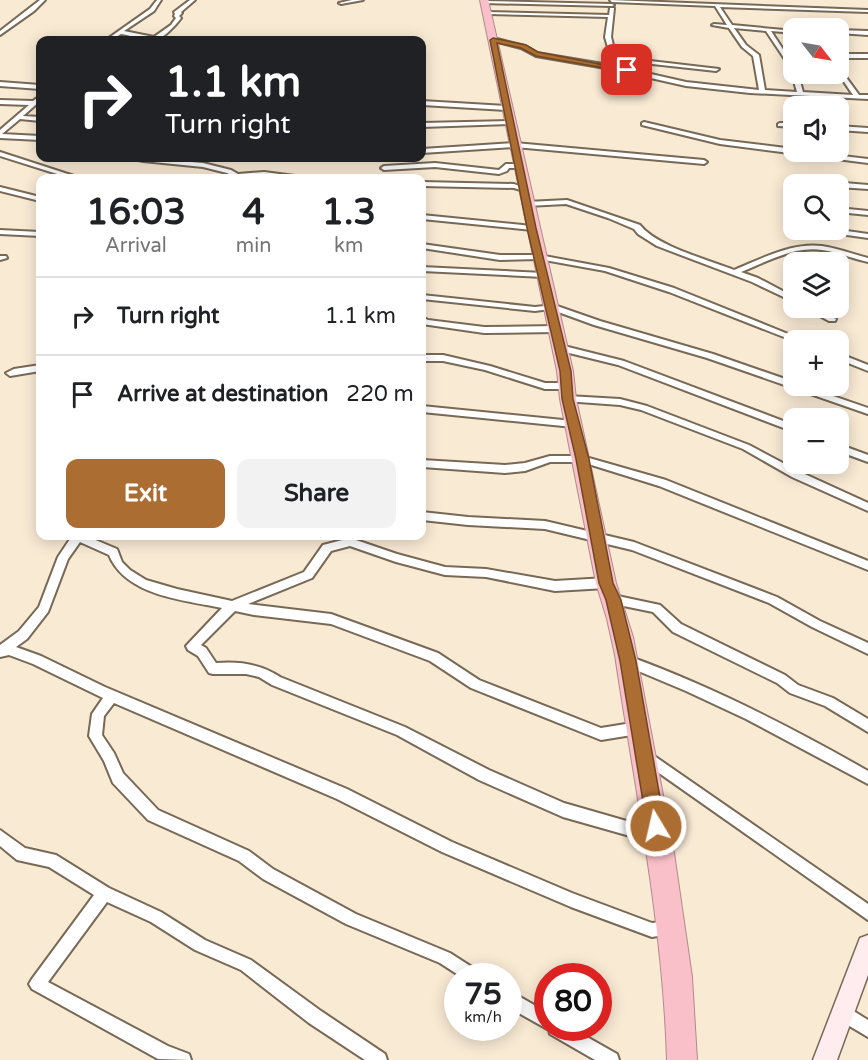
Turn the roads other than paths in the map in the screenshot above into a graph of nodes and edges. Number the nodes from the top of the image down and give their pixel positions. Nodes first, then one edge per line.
1 (43, 0) edge
2 (159, 0) edge
3 (193, 0) edge
4 (361, 0) edge
5 (612, 2) edge
6 (341, 3) dead end
7 (485, 5) edge
8 (717, 6) junction
9 (868, 11) edge
10 (611, 16) junction
11 (714, 25) dead end
12 (732, 26) junction
13 (768, 30) junction
14 (120, 32) junction
15 (783, 32) edge
16 (849, 32) edge
17 (0, 33) edge
18 (868, 33) edge
19 (114, 36) edge
20 (137, 36) edge
21 (159, 36) edge
22 (849, 38) edge
23 (868, 39) edge
24 (493, 40) junction
25 (783, 54) edge
26 (849, 56) edge
27 (868, 56) edge
28 (614, 58) junction
29 (611, 67) junction
30 (716, 69) dead end
31 (0, 84) edge
32 (797, 84) edge
33 (848, 84) edge
34 (36, 87) edge
35 (762, 91) junction
36 (800, 93) junction
37 (857, 96) junction
38 (868, 97) edge
39 (0, 102) edge
40 (34, 103) joint
41 (426, 104) edge
42 (508, 116) junction
43 (18, 117) junction
44 (36, 119) edge
45 (644, 124) dead end
46 (426, 125) edge
47 (849, 129) edge
48 (868, 130) edge
49 (0, 134) edge
50 (36, 138) edge
51 (515, 145) junction
52 (783, 150) edge
53 (426, 151) edge
54 (0, 154) edge
55 (849, 159) edge
56 (868, 161) edge
57 (170, 162) edge
58 (704, 162) dead end
59 (384, 168) dead end
60 (62, 174) edge
61 (234, 174) edge
62 (426, 184) edge
63 (521, 185) junction
64 (849, 186) edge
65 (868, 187) edge
66 (0, 189) edge
67 (36, 198) edge
68 (849, 211) edge
69 (868, 213) edge
70 (426, 217) edge
71 (532, 228) junction
72 (0, 232) edge
73 (850, 233) dead end
74 (36, 234) edge
75 (868, 236) edge
76 (426, 247) edge
77 (868, 260) edge
78 (541, 266) junction
79 (426, 269) edge
80 (735, 272) junction
81 (783, 295) edge
82 (426, 297) edge
83 (426, 322) edge
84 (559, 331) junction
85 (783, 333) edge
86 (426, 358) edge
87 (849, 360) edge
88 (868, 368) edge
89 (36, 370) edge
90 (10, 373) dead end
91 (568, 392) junction
92 (426, 409) edge
93 (868, 411) edge
94 (573, 424) junction
95 (783, 425) edge
96 (849, 451) edge
97 (582, 459) junction
98 (868, 459) edge
99 (426, 464) edge
100 (868, 507) edge
101 (426, 516) edge
102 (597, 536) junction
103 (74, 540) edge
104 (86, 540) edge
105 (868, 566) edge
106 (610, 591) junction
107 (233, 605) junction
108 (868, 649) edge
109 (2, 651) edge
110 (628, 661) junction
111 (112, 696) junction
112 (868, 726) edge
113 (638, 728) junction
114 (644, 755) junction
115 (868, 778) edge
116 (656, 826) junction
117 (0, 837) edge
118 (104, 893) junction
119 (868, 913) edge
120 (673, 928) junction
121 (868, 946) edge
122 (453, 963) edge
123 (842, 1012) junction
124 (868, 1029) edge
125 (578, 1041) edge
126 (183, 1060) edge
127 (380, 1060) edge
128 (611, 1060) edge
129 (682, 1060) edge
130 (825, 1060) edge

1 - 17 street
2 - 14 street
3 - 21 street
4 - 6 street
5 - 7 street
5 - 8 street
5 - 10 street
7 - 10 street
7 - 24 highway
8 - 9 street
8 - 12 street
10 - 28 street
11 - 12 street
12 - 13 street
12 - 35 street
13 - 15 street
13 - 25 street
14 - 19 street
14 - 20 street
16 - 18 street
22 - 23 street
24 - 29 street
24 - 42 highway
26 - 27 street
28 - 29 street
28 - 30 street
29 - 35 street
31 - 34 street
32 - 36 street
33 - 37 street
35 - 36 street
36 - 37 street
37 - 38 street
39 - 40 street
40 - 43 street
41 - 42 street
42 - 46 street
42 - 51 highway
43 - 44 street
43 - 49 street
45 - 52 street
47 - 48 street
49 - 50 street
51 - 53 street
51 - 58 street
51 - 63 highway
54 - 60 street
55 - 56 street
57 - 61 street
59 - 63 street
62 - 63 street
63 - 71 highway
63 - 80 street
64 - 65 street
66 - 67 street
68 - 69 street
70 - 71 street
71 - 78 highway
72 - 74 street
73 - 75 street
76 - 78 street
77 - 80 street
78 - 79 street
78 - 84 highway
78 - 85 street
80 - 81 street
82 - 84 street
83 - 84 street
84 - 91 highway
84 - 93 street
84 - 95 street
86 - 91 street
87 - 88 street
89 - 90 street
91 - 94 highway
91 - 100 street
92 - 94 street
94 - 97 highway
96 - 98 street
97 - 99 street
97 - 102 highway
97 - 105 street
101 - 102 street
102 - 106 highway
102 - 108 street
103 - 109 street
104 - 107 street
106 - 107 street
106 - 110 highway
106 - 112 street
107 - 113 street
107 - 116 street
109 - 111 street
110 - 113 highway
110 - 115 street
111 - 120 street
111 - 122 street
113 - 114 highway
114 - 116 highway
114 - 119 street
116 - 120 highway
117 - 118 street
118 - 126 street
118 - 127 street
120 - 129 highway
121 - 123 street
123 - 124 street
123 - 130 street
125 - 128 street

